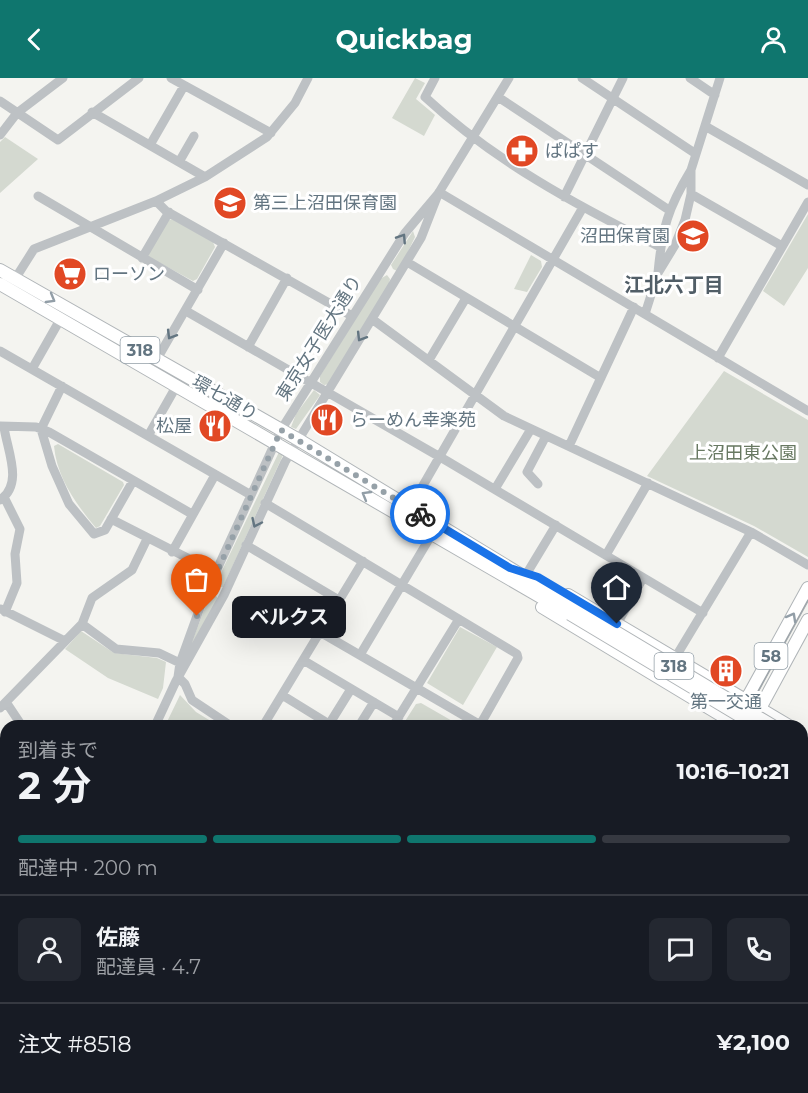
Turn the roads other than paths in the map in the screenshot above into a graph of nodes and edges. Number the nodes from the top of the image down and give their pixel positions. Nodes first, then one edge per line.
1 (63, 78) edge
2 (139, 78) edge
3 (171, 78) edge
4 (308, 78) edge
5 (435, 78) edge
6 (509, 78) edge
7 (582, 78) edge
8 (623, 78) edge
9 (690, 78) edge
10 (720, 78) edge
11 (184, 86) junction
12 (715, 95) junction
13 (498, 97) junction
14 (613, 99) junction
15 (0, 101) edge
16 (92, 112) junction
17 (17, 113) junction
18 (705, 126) junction
19 (271, 133) junction
20 (0, 135) edge
21 (194, 136) dead end
22 (472, 139) junction
23 (150, 145) junction
24 (696, 154) junction
25 (585, 155) junction
26 (179, 162) junction
27 (691, 170) junction
28 (205, 177) junction
29 (808, 185) edge
30 (439, 193) junction
31 (691, 194) junction
32 (38, 196) dead end
33 (564, 197) junction
34 (156, 201) junction
35 (808, 202) edge
36 (582, 208) junction
37 (669, 210) junction
38 (169, 212) junction
39 (90, 228) junction
40 (224, 243) junction
41 (782, 246) junction
42 (660, 247) junction
43 (142, 258) junction
44 (553, 259) junction
45 (407, 262) junction
46 (382, 268) junction
47 (0, 270) edge
48 (658, 273) junction
49 (397, 277) junction
50 (287, 278) junction
51 (15, 279) junction
52 (0, 284) edge
53 (198, 290) junction
54 (466, 298) junction
55 (634, 307) junction
56 (186, 312) junction
57 (645, 314) junction
58 (352, 316) junction
59 (61, 318) junction
60 (372, 319) junction
61 (514, 327) junction
62 (248, 346) junction
63 (0, 351) edge
64 (718, 358) junction
65 (157, 359) junction
66 (429, 360) junction
67 (32, 369) junction
68 (601, 378) junction
69 (311, 382) junction
70 (177, 385) junction
71 (62, 387) junction
72 (328, 392) junction
73 (475, 395) junction
74 (808, 411) edge
75 (2, 427) edge
76 (41, 429) junction
77 (531, 429) junction
78 (281, 430) junction
79 (148, 436) junction
80 (546, 436) junction
81 (299, 440) junction
82 (274, 442) junction
83 (569, 446) junction
84 (292, 452) junction
85 (440, 457) junction
86 (215, 475) junction
87 (134, 481) junction
88 (648, 483) junction
89 (538, 484) dead end
90 (495, 489) junction
91 (251, 495) junction
92 (2, 499) edge
93 (265, 503) junction
94 (410, 508) junction
95 (192, 514) junction
96 (111, 519) junction
97 (556, 525) junction
98 (751, 532) junction
99 (432, 534) junction
100 (147, 539) junction
101 (246, 545) junction
102 (171, 552) junction
103 (606, 555) junction
104 (363, 561) junction
105 (808, 565) edge
106 (215, 572) junction
107 (508, 573) junction
108 (527, 573) junction
109 (643, 579) junction
110 (402, 585) junction
111 (808, 588) edge
112 (339, 600) junction
113 (2, 610) edge
114 (572, 610) junction
115 (703, 613) junction
116 (459, 619) junction
117 (808, 620) edge
118 (82, 624) junction
119 (617, 624) junction
120 (320, 632) junction
121 (63, 640) junction
122 (360, 655) junction
123 (675, 658) junction
124 (303, 660) junction
125 (180, 663) junction
126 (178, 677) junction
127 (418, 688) junction
128 (351, 689) junction
129 (282, 695) junction
130 (746, 700) junction
131 (374, 702) junction
132 (3, 705) edge
133 (760, 709) junction
134 (17, 720) edge
135 (158, 720) edge
136 (222, 720) edge
137 (267, 720) edge
138 (320, 720) edge
139 (331, 720) edge
140 (363, 720) edge
141 (394, 720) edge
142 (397, 720) edge
143 (472, 720) edge
144 (484, 720) edge
145 (727, 720) edge
146 (737, 720) edge
147 (747, 720) edge
148 (754, 720) edge
149 (763, 720) edge
150 (779, 720) edge

1 - 17 street
2 - 16 street
3 - 11 street
4 - 19 street
5 - 22 street
6 - 13 street, 東京女子医大通り
7 - 14 street
8 - 14 street
9 - 12 street
10 - 12 street
11 - 19 street
11 - 23 street
12 - 18 street
13 - 22 street, 東京女子医大通り
13 - 25 street
14 - 24 street
14 - 25 street
15 - 17 street
16 - 17 street
16 - 23 street
17 - 20 street
18 - 24 street
18 - 29 street
19 - 28 street
21 - 26 street
22 - 30 street, 東京女子医大通り
22 - 33 street
23 - 26 street
24 - 27 street
25 - 33 street
25 - 37 street
26 - 28 street
27 - 31 street
27 - 37 street
28 - 34 street
30 - 44 street
30 - 45 street, 東京女子医大通り
46 -> 30 street, 東京女子医大通り
31 - 41 street
31 - 48 street
32 - 39 street
33 - 36 street
34 - 38 street
34 - 39 street
35 - 41 street
36 - 42 street
36 - 44 street
37 - 42 street
38 - 40 street
38 - 43 street
39 - 43 street
39 - 51 street
40 - 50 street
40 - 53 street
41 - 64 street
42 - 48 street
43 - 53 street
44 - 55 street
44 - 61 street
45 - 49 street, 東京女子医大通り
45 - 54 street
46 - 49 street
46 - 58 street, 東京女子医大通り
47 - 51 main road, 環七通り / 318
48 - 57 street
49 - 60 street, 東京女子医大通り
50 - 58 street
50 - 62 street
51 -> 65 main road, 環七通り / 318
52 - 59 main road, 環七通り / 318
53 - 56 street
54 - 61 street
54 - 66 street
55 - 57 street
55 - 68 street
56 - 62 street
56 -> 65 street
57 - 64 street
58 - 69 street, 東京女子医大通り
59 - 67 street
59 - 70 main road, 環七通り / 318
60 - 66 street
60 -> 72 street, 東京女子医大通り
61 - 68 street
61 - 73 street
62 - 69 street
63 - 67 street
64 - 74 street
65 - 78 main road, 環七通り / 318
66 - 73 street
67 - 71 street
68 - 83 street
69 - 72 street
69 - 78 street, 東京女子医大通り
70 - 79 street
70 - 82 main road, 環七通り / 318
71 - 76 street
71 - 79 street
72 - 81 street, 東京女子医大通り
72 - 85 street
73 - 77 street
73 - 85 street
75 - 76 street
75 - 92 street
76 - 87 street
76 - 96 street
77 - 80 street
77 - 90 street
78 - 81 main road, 環七通り / 318
78 - 82 street, 東京女子医大通り
79 - 86 street
80 - 83 street
80 - 89 street
81 - 84 street, 東京女子医大通り
81 - 94 main road, 環七通り / 318
82 - 84 main road, 環七通り / 318
82 - 91 street, 東京女子医大通り
83 - 88 street
84 - 93 street, 東京女子医大通り
99 -> 84 main road, 環七通り / 318
85 - 90 street
85 - 94 street
86 - 91 street
86 - 95 street
87 - 95 street
87 - 96 street
88 - 98 street
88 - 103 street
90 - 97 street
91 - 106 street, 東京女子医大通り
92 - 113 street
93 -> 101 street, 東京女子医大通り
93 - 104 street
94 - 107 main road, 環七通り / 318
95 - 102 street
96 - 100 street
97 - 103 street
97 - 108 street
98 - 105 street
98 - 115 street
99 - 107 main road, 環七通り / 318
99 - 110 street
100 - 102 street
100 - 118 street
101 - 112 street
101 - 126 street, 東京女子医大通り
102 - 106 street
103 - 109 street
104 - 110 street
104 - 112 street
106 - 125 street, 東京女子医大通り
107 - 108 main road, 環七通り / 318
107 - 114 main road, 環七通り / 318
107 - 145 main road, 環七通り / 318
108 - 119 main road, 環七通り / 318
109 - 115 street
109 - 119 street
110 - 116 street
110 - 122 street
130 -> 111 main road, 58
112 - 120 street
113 - 121 street
114 - 147 main road, 環七通り / 318, bridge
114 - 149 main road, 環七通り / 318, bridge
115 - 123 street
116 - 127 street
116 - 144 street
117 - 133 main road, 58
118 - 121 street
118 - 125 street
119 - 123 main road, 環七通り / 318
120 - 122 street
120 - 124 street
121 - 132 street
122 - 127 street
123 - 130 main road, 環七通り / 318
124 - 128 street
124 - 129 street
125 - 126 street, 東京女子医大通り
126 - 135 street, 東京女子医大通り
126 - 136 street
127 - 142 street
127 - 143 street
128 - 131 street
128 - 139 street
129 - 137 street
129 - 138 street
130 - 133 main road, 環七通り / 318
130 - 146 main road, 58
131 - 140 street
131 - 141 street
132 - 134 street
133 - 148 main road, 58
133 - 150 main road, 環七通り / 318

